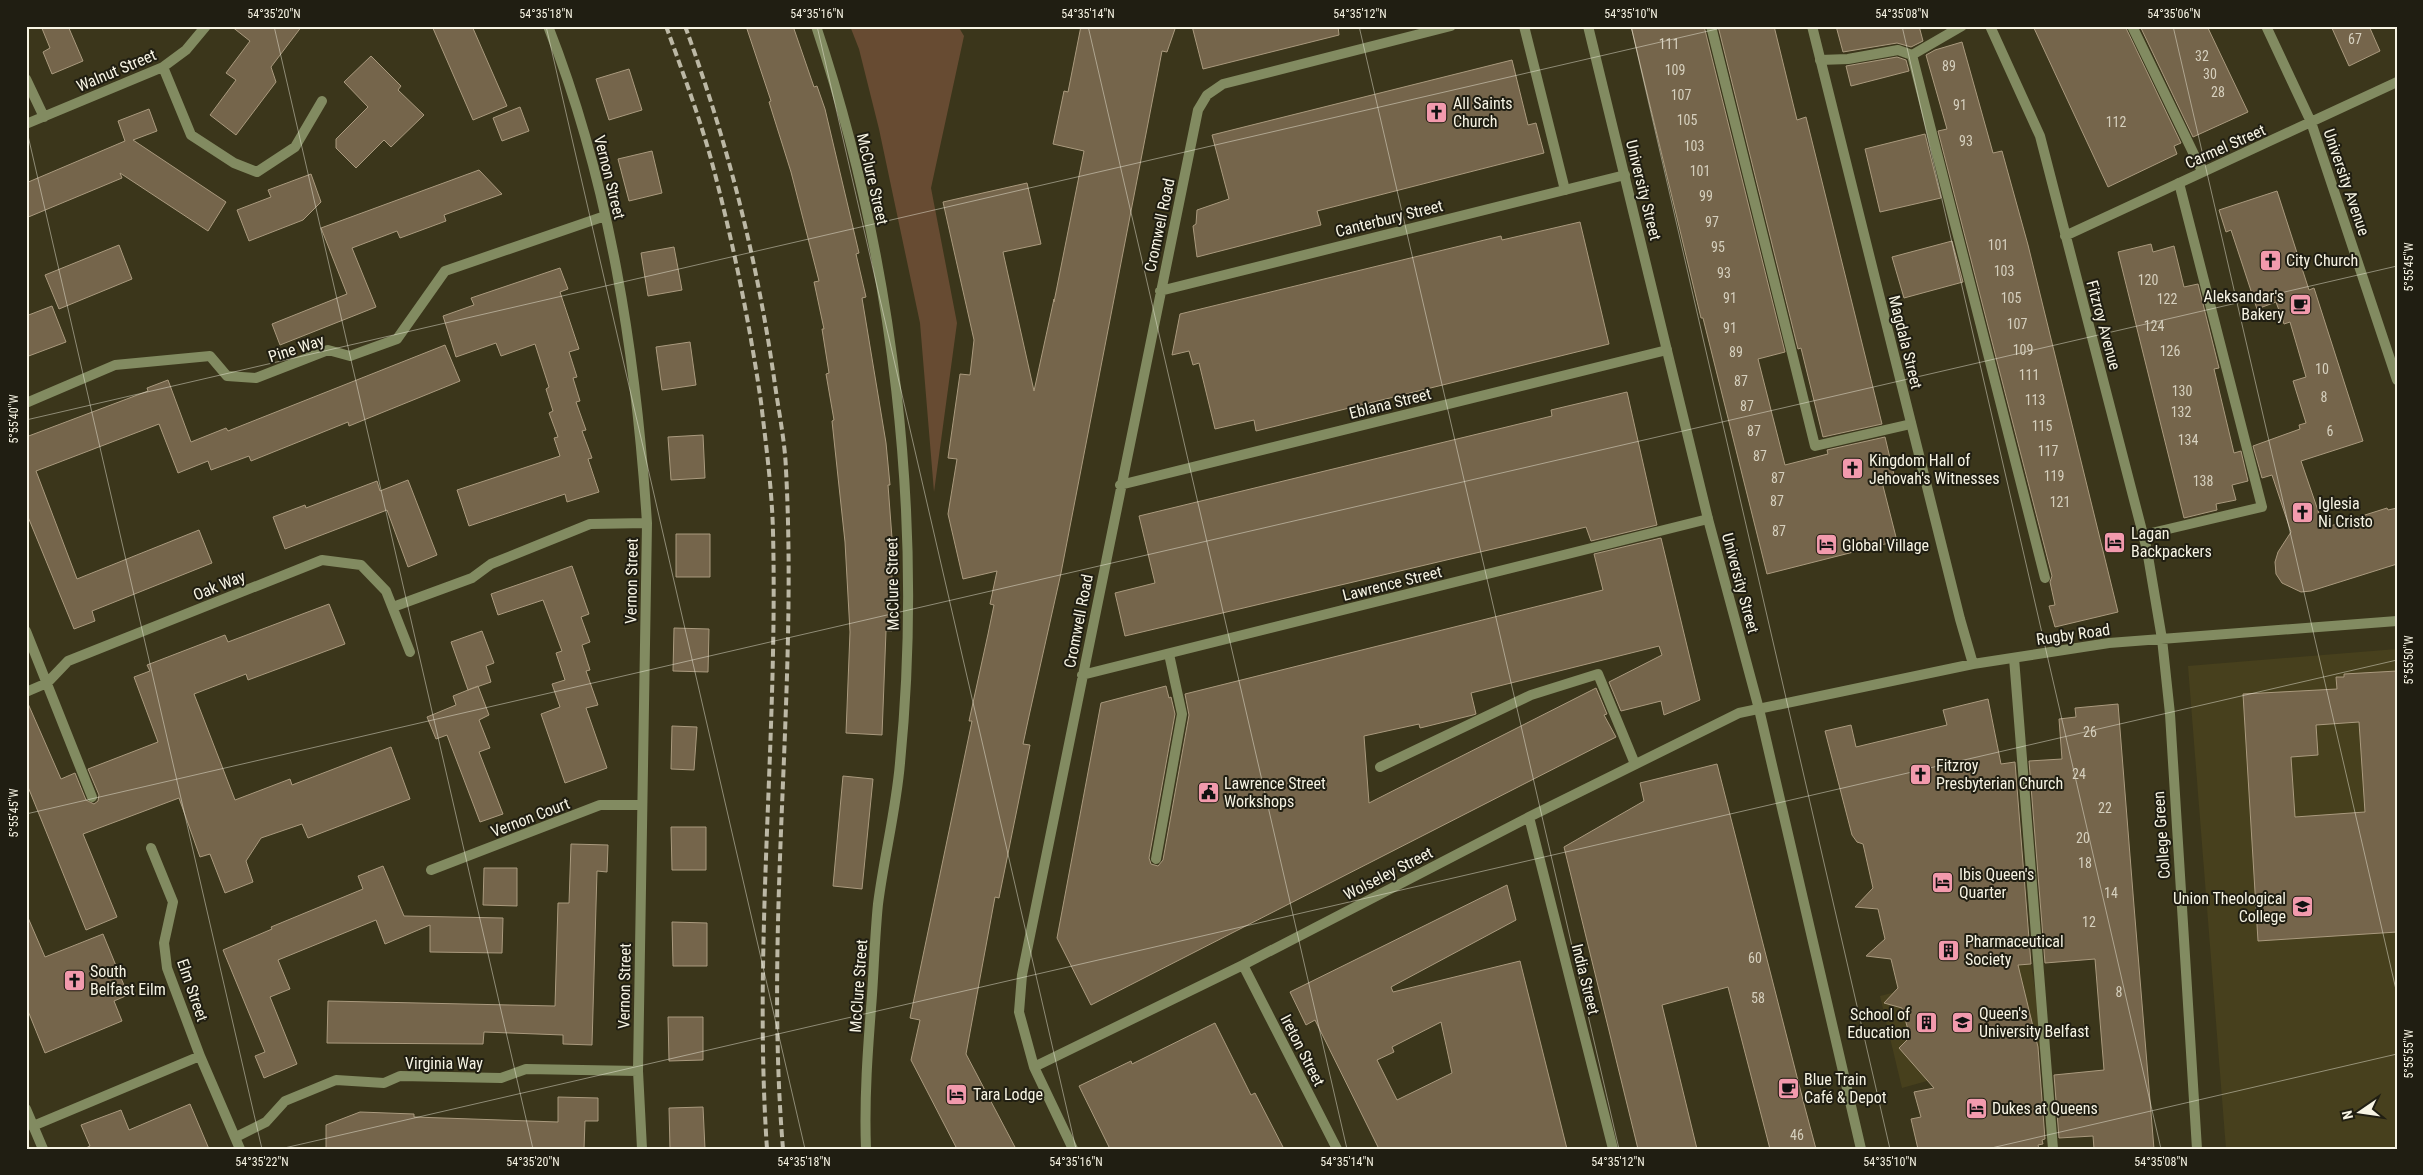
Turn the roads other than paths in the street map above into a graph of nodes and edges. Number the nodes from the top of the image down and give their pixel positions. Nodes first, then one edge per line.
1 (206, 26) edge
2 (548, 26) edge
3 (816, 26) edge
4 (1451, 26) edge
5 (1524, 26) edge
6 (1588, 26) edge
7 (1711, 26) edge
8 (1812, 26) edge
9 (1962, 26) edge
10 (1990, 26) edge
11 (2132, 26) edge
12 (2266, 26) edge
13 (1912, 55) junction
14 (1820, 60) junction
15 (163, 67) junction
16 (26, 79) edge
17 (2397, 82) edge
18 (322, 102) dead end
19 (44, 117) junction
20 (2311, 122) junction
21 (26, 124) edge
22 (2202, 172) junction
23 (1625, 175) junction
24 (2179, 183) junction
25 (1564, 190) junction
26 (605, 216) junction
27 (2065, 236) junction
28 (1160, 291) junction
29 (1667, 350) junction
30 (2397, 380) edge
31 (26, 403) edge
32 (1911, 424) junction
33 (1120, 485) junction
34 (1708, 519) junction
35 (647, 522) junction
36 (2143, 535) junction
37 (2045, 578) dead end
38 (393, 607) junction
39 (2397, 621) edge
40 (26, 631) edge
41 (2162, 639) junction
42 (410, 652) dead end
43 (1169, 654) junction
44 (2014, 658) junction
45 (1973, 664) junction
46 (1082, 674) junction
47 (47, 682) junction
48 (26, 692) edge
49 (1759, 709) junction
50 (1635, 764) junction
51 (1380, 767) dead end
52 (92, 797) dead end
53 (642, 805) junction
54 (1528, 817) junction
55 (151, 848) dead end
56 (1156, 859) dead end
57 (431, 870) dead end
58 (1243, 965) junction
59 (200, 1056) junction
60 (1034, 1067) junction
61 (638, 1071) junction
62 (26, 1109) edge
63 (33, 1126) junction
64 (236, 1136) junction
65 (43, 1149) edge
66 (240, 1149) edge
67 (642, 1149) edge
68 (866, 1149) edge
69 (1073, 1149) edge
70 (1337, 1149) edge
71 (1613, 1149) edge
72 (1861, 1149) edge
73 (2053, 1149) edge
74 (2197, 1149) edge

1 - 15 street, Walnut Street
2 - 26 street, Vernon Street
3 - 68 street, McClure Street
4 - 28 street, Cromwell Road
5 - 25 street
6 - 23 street, University Street
7 - 32 street
8 - 14 street, Magdala Street
9 - 13 street
10 - 27 street, Fitzroy Avenue
11 - 22 street
12 - 20 street, University Avenue
13 - 14 street
13 - 37 street
14 - 32 street, Magdala Street
15 - 18 street
15 - 19 street, Walnut Street
16 - 19 street
17 - 20 street, Carmel Street
19 - 21 street, Walnut Street
20 - 22 street, Carmel Street
20 - 30 street, University Avenue
22 - 24 street, Carmel Street
23 - 25 street, Canterbury Street
23 - 29 street, University Street
24 - 27 street, Carmel Street
24 - 36 street
25 - 28 street, Canterbury Street
26 - 31 street, Pine Way
26 - 35 street, Vernon Street
27 - 36 street, Fitzroy Avenue
28 - 33 street, Cromwell Road
29 - 33 street, Eblana Street
29 - 34 street, University Street
32 - 45 street, Magdala Street
33 - 46 street, Cromwell Road
34 - 43 street, Lawrence Street
34 - 49 street, University Street
35 - 38 street
35 - 53 street, Vernon Street
36 - 41 street, Fitzroy Avenue
38 - 42 street, Oak Way
38 - 47 street, Oak Way
39 - 41 street, Rugby Road
40 - 47 street
41 - 44 street, Rugby Road
41 - 74 street, College Green
43 - 46 street, Lawrence Street
43 - 56 street
44 - 45 street, Rugby Road
44 - 73 street
45 - 49 street, Rugby Road
46 - 60 street, Cromwell Road
47 - 48 street, Oak Way
47 - 52 street
49 - 50 street, Wolseley Street
49 - 72 street, University Street
50 - 51 street
50 - 54 street, Wolseley Street
53 - 57 street, Vernon Court
53 - 61 street, Vernon Street
54 - 58 street, Wolseley Street
54 - 71 street, India Street
55 - 59 street, Elm Street
58 - 60 street, Wolseley Street
58 - 70 street, Ireton Street
59 - 63 street
59 - 64 street, Elm Street
60 - 69 street, Cromwell Road
61 - 64 street, Virginia Way
61 - 67 street, Vernon Street
62 - 63 street
63 - 65 street
64 - 66 street, Elm Street

